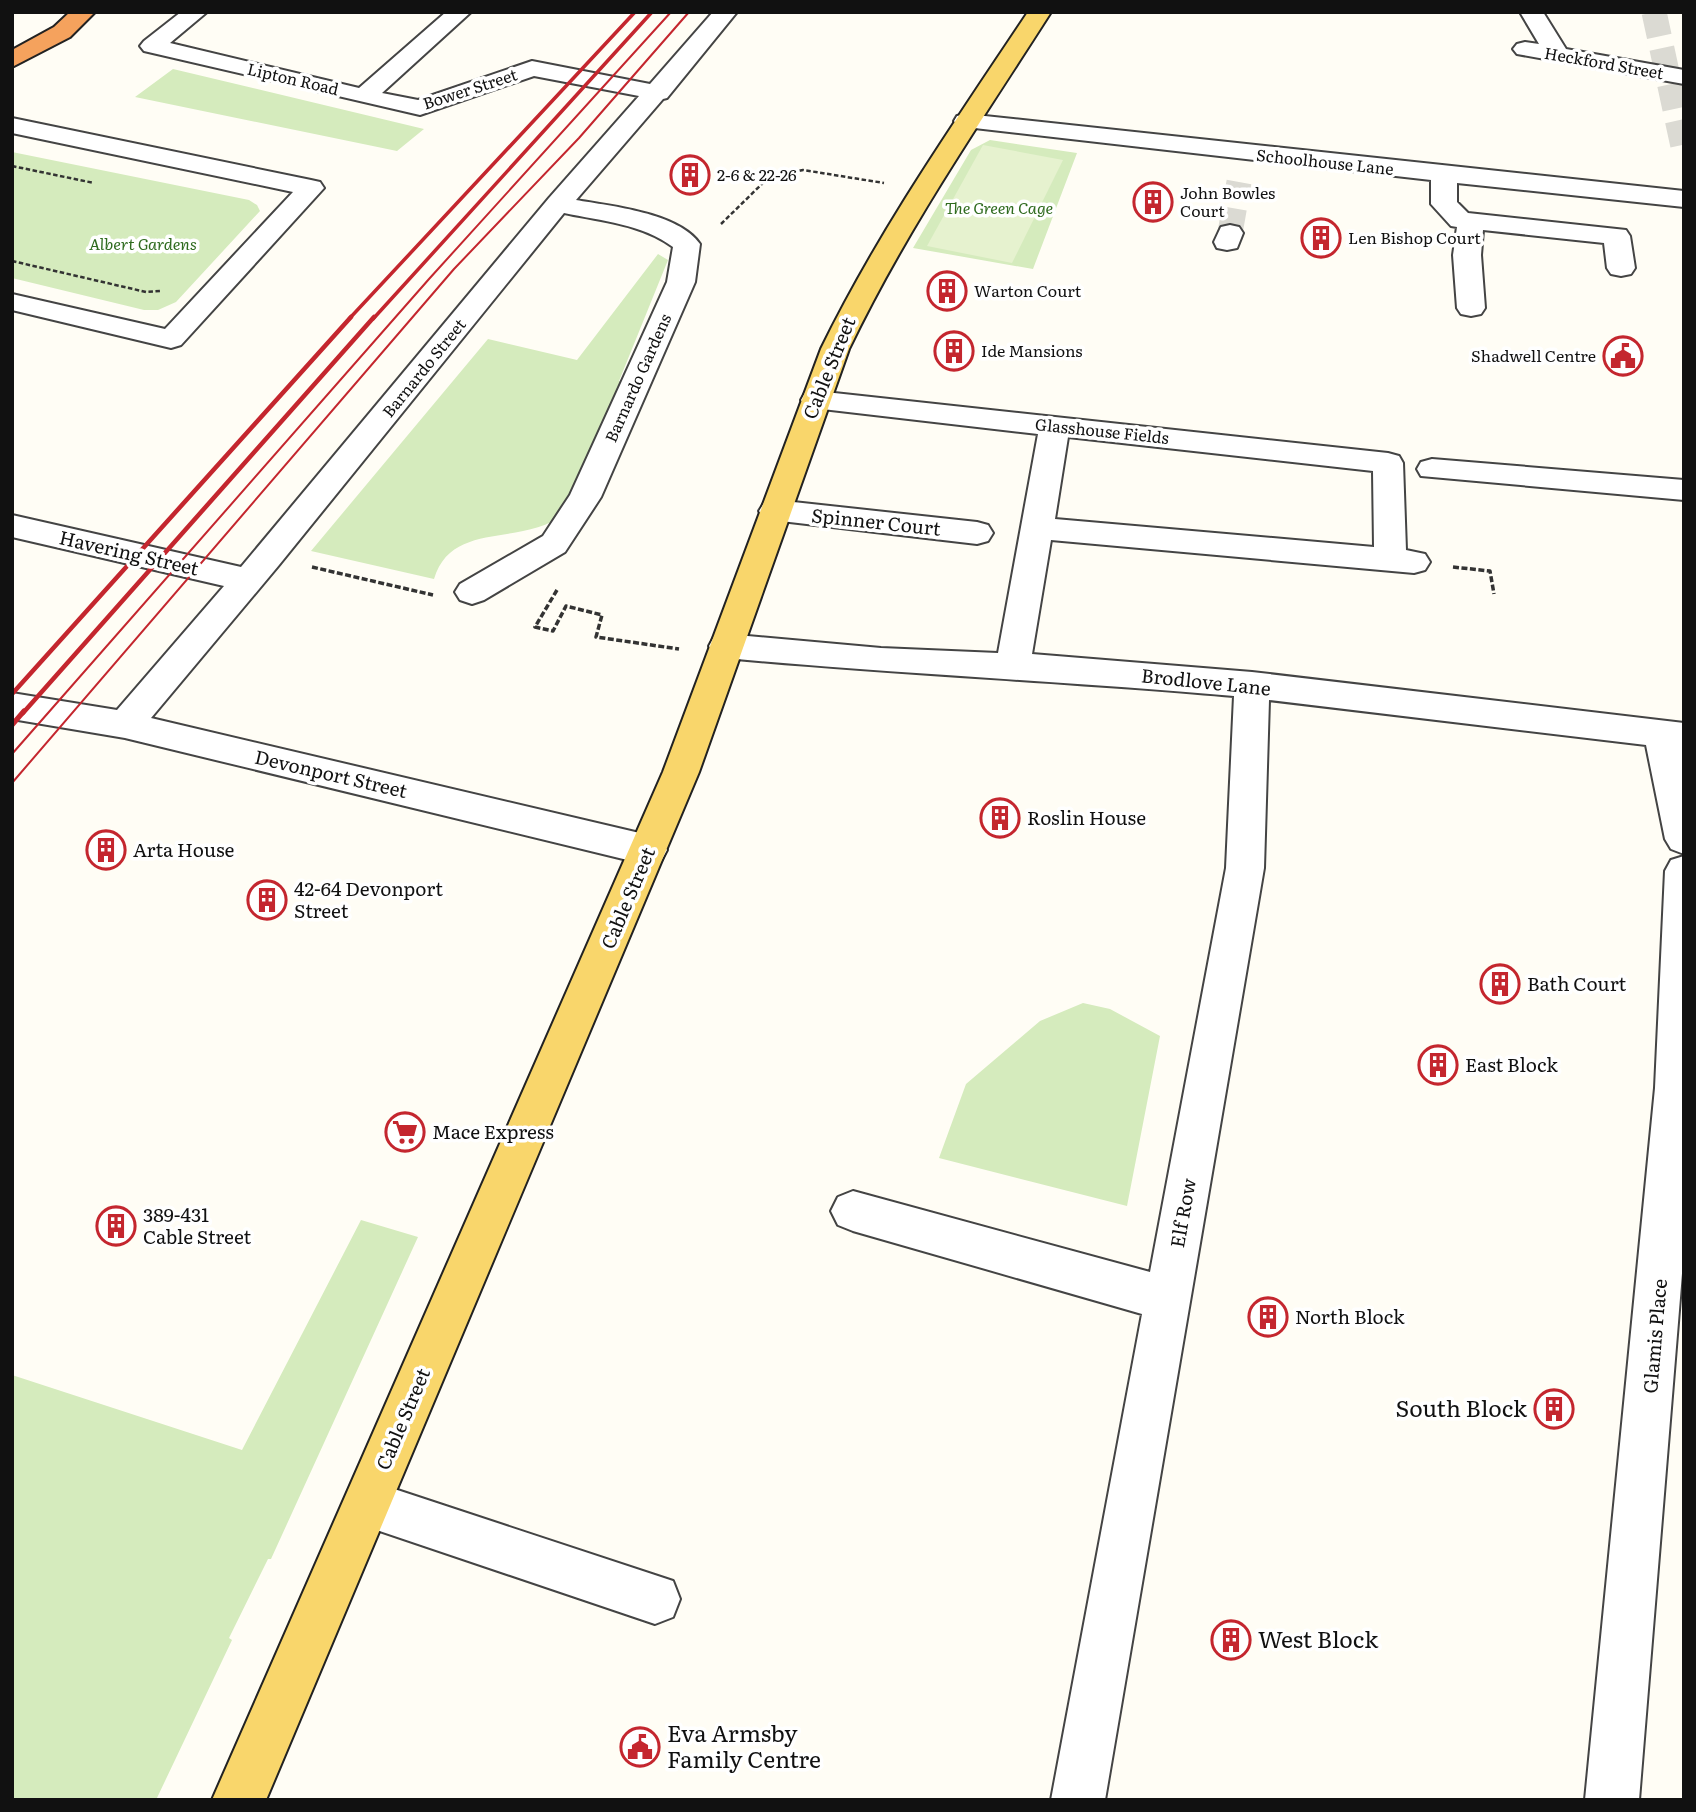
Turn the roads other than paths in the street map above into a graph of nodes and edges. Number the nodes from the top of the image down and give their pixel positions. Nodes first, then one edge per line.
1 (83, 12) edge
2 (197, 12) edge
3 (460, 12) edge
4 (726, 12) edge
5 (1040, 12) edge
6 (1531, 12) edge
7 (1525, 49) dead end
8 (1556, 54) junction
9 (12, 60) edge
10 (1684, 77) edge
11 (658, 93) junction
12 (364, 96) junction
13 (966, 121) junction
14 (12, 125) edge
15 (1444, 174) junction
16 (1684, 199) edge
17 (558, 205) junction
18 (1471, 222) junction
19 (1621, 268) dead end
20 (12, 302) edge
21 (1471, 308) dead end
22 (816, 400) junction
23 (1055, 425) junction
24 (1432, 468) dead end
25 (1684, 489) edge
26 (775, 511) junction
27 (12, 526) edge
28 (1036, 528) junction
29 (977, 533) dead end
30 (257, 569) junction
31 (472, 592) road end
32 (726, 646) junction
33 (1013, 666) junction
34 (1252, 685) junction
35 (12, 706) edge
36 (125, 725) junction
37 (1673, 735) edge
38 (1684, 839) edge
39 (649, 850) junction
40 (1684, 872) edge
41 (853, 1212) dead end
42 (1168, 1299) junction
43 (367, 1504) junction
44 (655, 1599) dead end
45 (239, 1800) edge
46 (1078, 1800) edge
47 (1612, 1800) edge

1 - 9 highway
2 - 12 street, Lipton Road
3 - 12 street, Lipton Road
4 - 11 street, Barnardo Street
5 - 13 main road, Cable Street
6 - 8 street
7 - 8 street, Heckford Street
8 - 10 street, Heckford Street
11 - 12 street, Bower Street
11 - 17 street, Barnardo Street
13 - 15 street, Schoolhouse Lane
13 - 22 main road, Cable Street
14 - 20 street
15 - 16 street, Schoolhouse Lane
15 - 18 street
17 - 30 street, Barnardo Street
17 - 31 street, Barnardo Gardens
18 - 19 street
18 - 21 street
22 - 23 street, Glasshouse Fields
22 - 26 main road, Cable Street
23 - 28 street
23 - 28 street, Glasshouse Fields
24 - 25 street
26 - 29 street, Spinner Court
26 - 32 main road, Cable Street
27 - 30 street, Havering Street
28 - 33 street
30 - 36 street, Barnardo Street
32 - 33 street, Brodlove Lane
32 - 39 main road, Cable Street
33 - 34 street, Brodlove Lane
34 - 37 street, Brodlove Lane
34 - 42 street, Elf Row
35 - 36 street, Devonport Street
36 - 39 street, Devonport Street
37 - 38 street
39 - 43 main road, Cable Street
40 - 47 street, Glamis Place
41 - 42 street
42 - 46 street, Elf Row
43 - 44 street
43 - 45 main road, Cable Street

